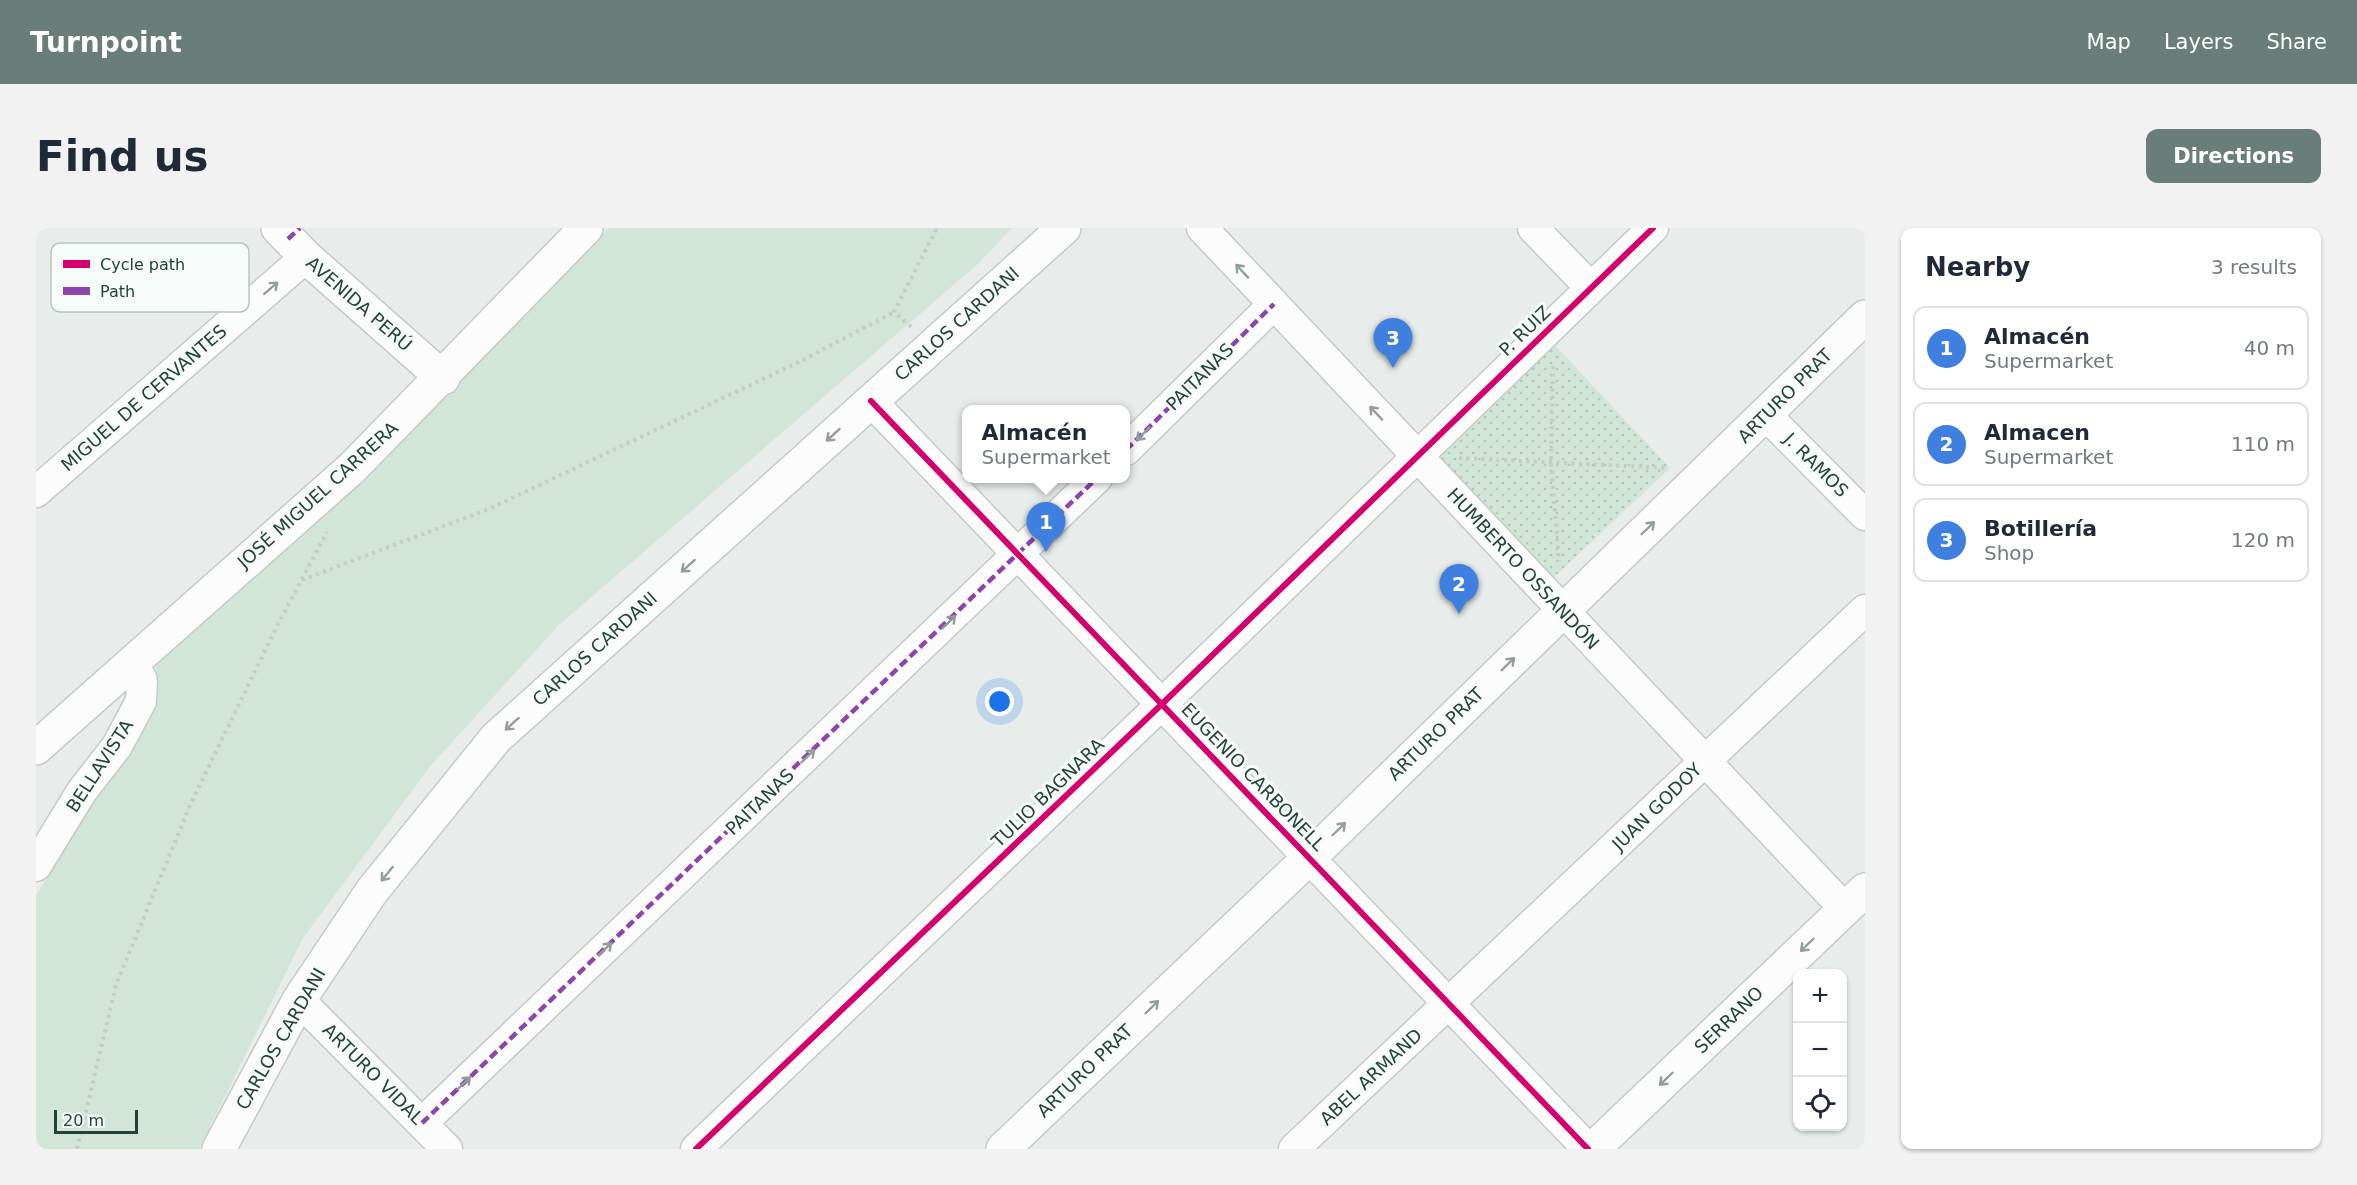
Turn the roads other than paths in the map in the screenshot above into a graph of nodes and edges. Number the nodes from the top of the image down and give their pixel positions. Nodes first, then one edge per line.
1 (586, 228) edge
2 (1064, 228) edge
3 (1202, 228) edge
4 (1533, 228) edge
5 (1653, 228) edge
6 (293, 238) edge
7 (249, 281) edge
8 (1591, 288) junction
9 (1274, 304) junction
10 (218, 312) edge
11 (1865, 316) edge
12 (443, 378) junction
13 (871, 400) junction
14 (1766, 415) junction
15 (1130, 445) edge
16 (1416, 455) junction
17 (1092, 483) edge
18 (36, 492) edge
19 (1865, 515) edge
20 (1020, 555) junction
21 (1562, 610) junction
22 (1865, 610) edge
23 (132, 662) junction
24 (1162, 704) junction
25 (36, 748) edge
26 (1705, 761) junction
27 (1311, 857) junction
28 (36, 866) edge
29 (1855, 900) edge
30 (299, 1000) junction
31 (1449, 1004) junction
32 (422, 1123) junction
33 (219, 1149) edge
34 (447, 1149) edge
35 (696, 1149) edge
36 (1003, 1149) edge
37 (1294, 1149) edge
38 (1590, 1149) edge

1 - 12 main road, JOSÉ MIGUEL CARRERA
2 - 13 main road, CARLOS CARDANI
9 -> 3 street, HUMBERTO OSSANDÓN
4 - 8 street
5 - 8 street, P. RUIZ
7 -> 6 street, MIGUEL DE CERVANTES
6 - 12 main road, AVENIDA PERÚ
8 - 16 street, P. RUIZ
9 -> 15 street, PAITANAS
16 -> 9 street, HUMBERTO OSSANDÓN
18 -> 10 street, MIGUEL DE CERVANTES
11 - 14 main road, ARTURO PRAT
12 - 23 main road, JOSÉ MIGUEL CARRERA
13 - 20 street, EUGENIO CARBONELL
13 -> 30 main road, CARLOS CARDANI
14 - 19 street, J. RAMOS
21 -> 14 main road, ARTURO PRAT
16 - 21 street, HUMBERTO OSSANDÓN
16 - 24 street, TULIO BAGNARA
17 - 20 street, PAITANAS
20 - 24 street, EUGENIO CARBONELL
32 -> 20 street, PAITANAS
21 - 26 street, HUMBERTO OSSANDÓN
27 -> 21 main road, ARTURO PRAT
22 - 26 street, JUAN GODOY
23 - 25 main road, JOSÉ MIGUEL CARRERA
23 - 28 street, BELLAVISTA
24 - 27 street, EUGENIO CARBONELL
24 - 35 street, TULIO BAGNARA
26 - 29 street, HUMBERTO OSSANDÓN
26 - 31 street, JUAN GODOY
27 - 31 street, EUGENIO CARBONELL
36 -> 27 main road, ARTURO PRAT
29 -> 38 main road, SERRANO
30 - 32 street, ARTURO VIDAL
30 - 33 main road, CARLOS CARDANI
31 - 37 street, ABEL ARMAND
31 - 38 street, EUGENIO CARBONELL
32 - 34 street, ARTURO VIDAL

